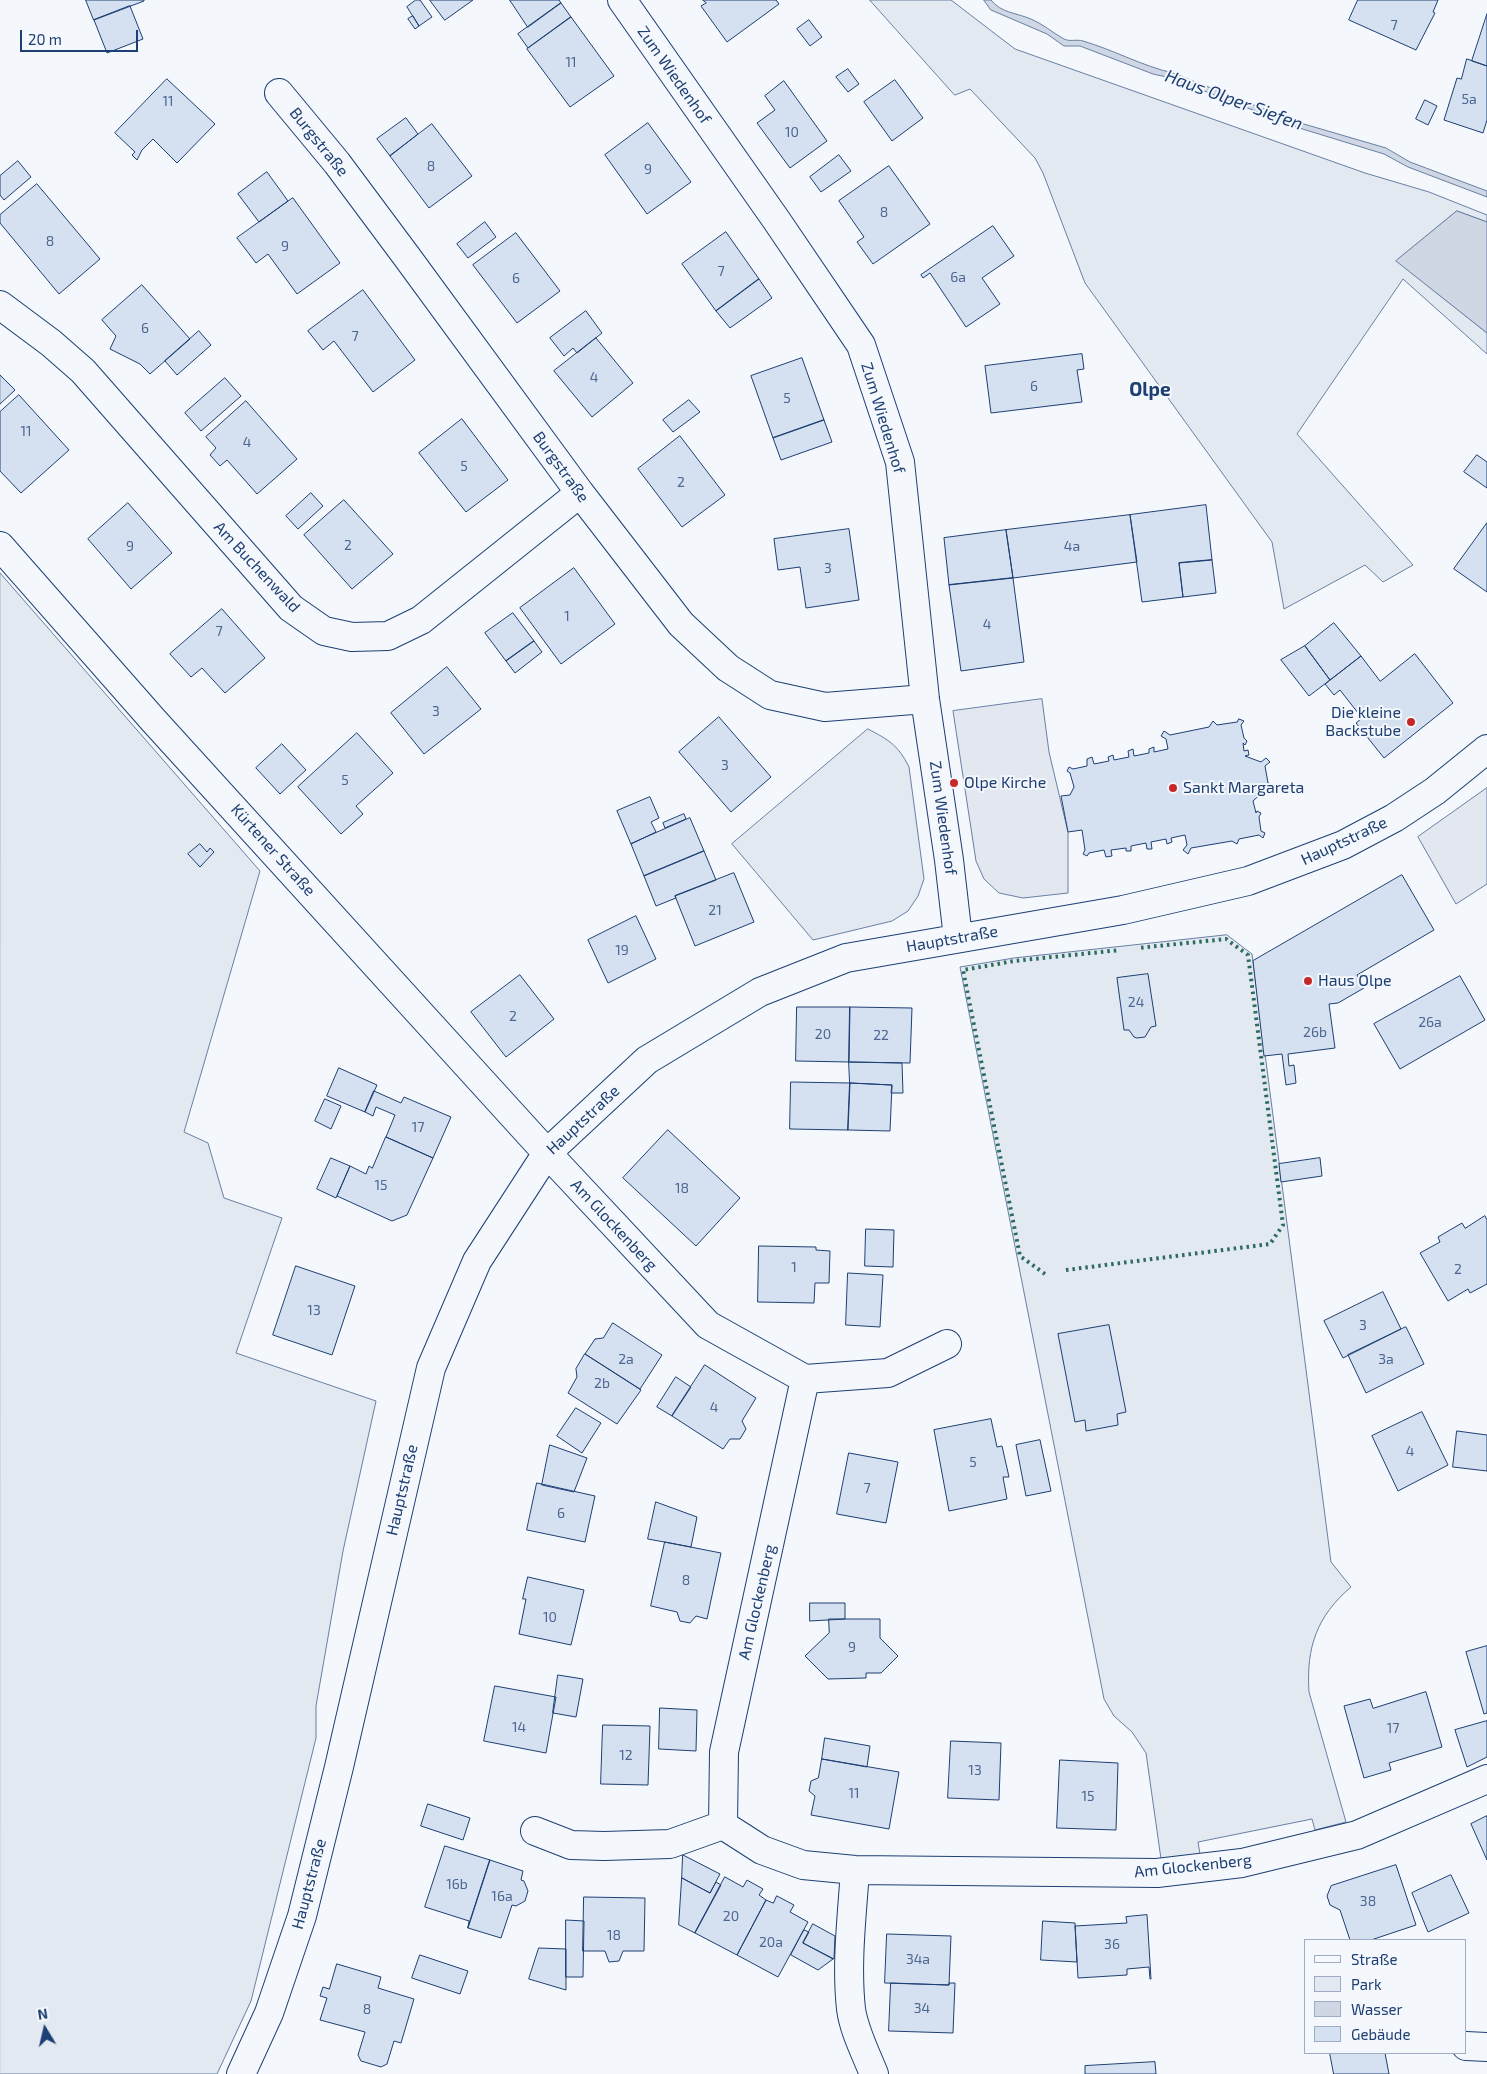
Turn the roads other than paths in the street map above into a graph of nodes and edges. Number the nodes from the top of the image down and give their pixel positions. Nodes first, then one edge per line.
1 (622, 0) edge
2 (279, 93) dead end
3 (0, 306) edge
4 (580, 493) junction
5 (0, 546) edge
6 (925, 699) junction
7 (1487, 749) edge
8 (958, 938) junction
9 (546, 1153) junction
10 (947, 1344) dead end
11 (805, 1379) junction
12 (1487, 1779) edge
13 (723, 1825) junction
14 (535, 1830) dead end
15 (855, 1870) junction
16 (1467, 2046) edge
17 (1487, 2048) edge
18 (241, 2074) edge
19 (874, 2074) edge

1 - 6 street, Zum Wiedenhof
2 - 4 street, Burgstraße
3 - 4 street, Am Buchenwald
4 - 6 street, Burgstraße
5 - 9 street, Kürtener Straße
6 - 8 street, Zum Wiedenhof
7 - 8 street, Hauptstraße
8 - 9 street, Hauptstraße
9 - 11 street, Am Glockenberg
9 - 18 street, Hauptstraße
10 - 11 street
11 - 13 street, Am Glockenberg
12 - 15 street, Am Glockenberg
13 - 14 street
13 - 15 street, Am Glockenberg
15 - 19 street
16 - 17 street

